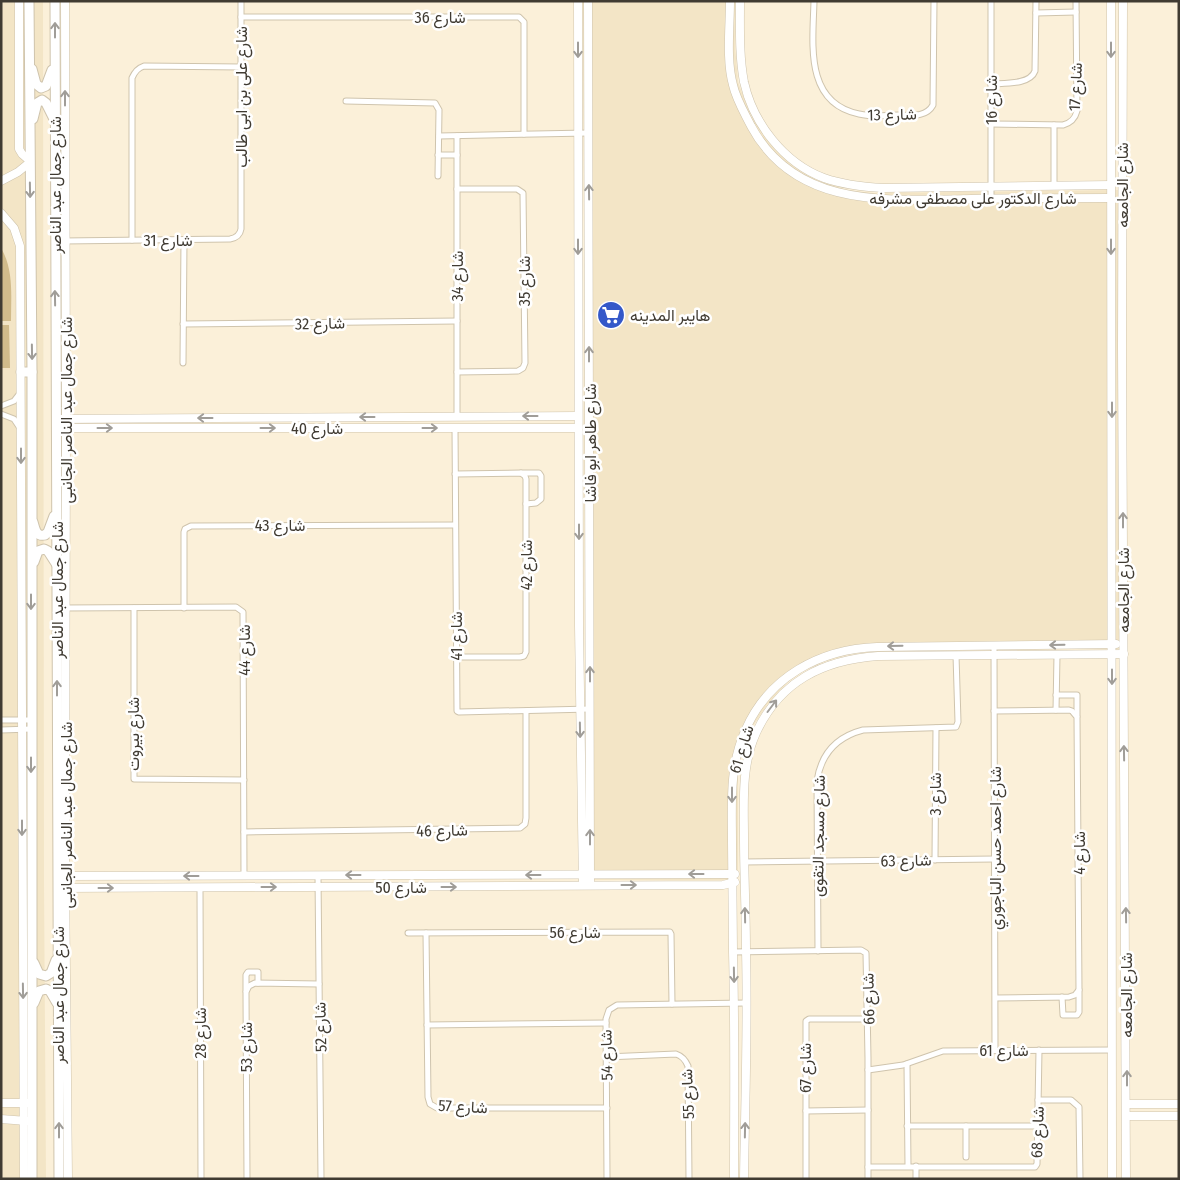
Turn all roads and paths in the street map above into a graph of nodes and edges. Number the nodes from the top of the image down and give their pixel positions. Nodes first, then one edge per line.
1 (19, 1) edge
2 (29, 1) edge
3 (55, 1) edge
4 (64, 1) edge
5 (241, 1) edge
6 (578, 1) edge
7 (588, 1) edge
8 (730, 1) edge
9 (740, 1) edge
10 (814, 1) edge
11 (934, 1) edge
12 (991, 1) edge
13 (1036, 1) edge
14 (1076, 1) edge
15 (1111, 1) edge
16 (1123, 1) edge
17 (1076, 12) junction
18 (1036, 13) junction
19 (241, 17) junction
20 (29, 57) junction
21 (55, 60) junction
22 (241, 67) junction
23 (991, 84) junction
24 (346, 101) dead end
25 (55, 121) junction
26 (991, 124) junction
27 (1054, 125) junction
28 (30, 132) junction
29 (588, 133) junction
30 (524, 134) junction
31 (578, 134) junction
32 (438, 136) junction
33 (457, 136) junction
34 (438, 155) junction
35 (457, 155) junction
36 (29, 161) junction
37 (438, 176) dead end
38 (1, 181) edge
39 (1054, 185) junction
40 (1111, 185) junction
41 (990, 186) junction
42 (457, 190) junction
43 (241, 194) joint
44 (990, 198) junction
45 (1111, 198) junction
46 (1, 213) edge
47 (132, 240) junction
48 (184, 240) junction
49 (55, 241) junction
50 (66, 241) junction
51 (457, 321) junction
52 (183, 324) junction
53 (1111, 348) junction
54 (1122, 348) junction
55 (183, 363) dead end
56 (21, 372) junction
57 (32, 372) junction
58 (457, 372) junction
59 (21, 391) junction
60 (1, 406) edge
61 (1, 414) edge
62 (457, 416) junction
63 (578, 416) junction
64 (66, 419) junction
65 (57, 423) junction
66 (66, 428) junction
67 (455, 428) junction
68 (578, 428) junction
69 (21, 429) junction
70 (521, 473) junction
71 (455, 474) junction
72 (526, 504) junction
73 (56, 511) junction
74 (20, 512) junction
75 (31, 514) junction
76 (456, 525) junction
77 (57, 565) junction
78 (31, 576) junction
79 (62, 608) junction
80 (134, 608) junction
81 (184, 608) junction
82 (1112, 644) junction
83 (1123, 644) junction
84 (994, 645) junction
85 (877, 647) junction
86 (1124, 654) junction
87 (956, 655) junction
88 (994, 655) junction
89 (1057, 655) junction
90 (1112, 655) junction
91 (878, 656) junction
92 (456, 657) junction
93 (1056, 694) junction
94 (590, 709) junction
95 (580, 710) junction
96 (1056, 710) junction
97 (526, 711) junction
98 (994, 711) junction
99 (1077, 717) junction
100 (1, 720) edge
101 (27, 725) junction
102 (936, 728) junction
103 (1, 730) edge
104 (244, 780) junction
105 (244, 832) junction
106 (995, 859) junction
107 (935, 860) junction
108 (744, 862) junction
109 (817, 862) junction
110 (732, 874) junction
111 (586, 875) junction
112 (61, 876) junction
113 (244, 876) junction
114 (318, 876) junction
115 (744, 877) junction
116 (32, 881) junction
117 (22, 882) junction
118 (732, 883) junction
119 (587, 885) junction
120 (318, 887) junction
121 (62, 888) junction
122 (200, 888) junction
123 (408, 933) dead end
124 (426, 933) junction
125 (818, 951) junction
126 (734, 952) junction
127 (746, 952) junction
128 (32, 955) junction
129 (58, 955) junction
130 (258, 983) junction
131 (319, 984) junction
132 (1112, 987) junction
133 (1127, 987) junction
134 (1080, 988) junction
135 (246, 992) junction
136 (1062, 997) junction
137 (996, 998) junction
138 (672, 1004) junction
139 (734, 1004) junction
140 (746, 1004) junction
141 (58, 1005) junction
142 (32, 1011) junction
143 (868, 1019) junction
144 (606, 1023) junction
145 (427, 1025) junction
146 (995, 1050) junction
147 (1039, 1050) junction
148 (1112, 1050) junction
149 (606, 1057) junction
150 (906, 1064) junction
151 (868, 1070) junction
152 (1038, 1100) junction
153 (1, 1103) edge
154 (28, 1103) junction
155 (1127, 1104) junction
156 (1179, 1104) edge
157 (63, 1108) junction
158 (607, 1108) junction
159 (868, 1110) junction
160 (806, 1111) junction
161 (1127, 1116) junction
162 (1179, 1116) edge
163 (1, 1118) edge
164 (28, 1121) junction
165 (907, 1126) junction
166 (966, 1126) junction
167 (1038, 1126) junction
168 (1126, 1147) junction
169 (1112, 1148) junction
170 (966, 1157) dead end
171 (908, 1166) junction
172 (916, 1166) junction
173 (868, 1167) junction
174 (24, 1179) edge
175 (32, 1179) edge
176 (59, 1179) edge
177 (68, 1179) edge
178 (200, 1179) edge
179 (246, 1179) edge
180 (321, 1179) edge
181 (607, 1179) edge
182 (689, 1179) edge
183 (734, 1179) edge
184 (744, 1179) edge
185 (806, 1179) edge
186 (868, 1179) edge
187 (916, 1179) edge
188 (1080, 1179) edge
189 (1112, 1179) edge
190 (1126, 1179) edge

1 - 36 street
2 - 20 main road, شارع جمال عبد الناصر
21 -> 3 main road, شارع جمال عبد الناصر
50 -> 4 street, شارع جمال عبد الناصر الجانبى
5 - 19 street, شارع على بن ابى طالب
6 -> 31 street, شارع طاهر ابو فاشا
7 - 29 street, شارع طاهر ابو فاشا
8 - 9 street
8 - 44 street, شارع الدكتور على مصطفى مشرفه
9 - 41 street, شارع الدكتور على مصطفى مشرفه
10 - 11 street, شارع 13
12 - 23 street, شارع 16
13 - 18 street
14 - 17 street, شارع 17
15 -> 40 street, شارع الجامعه
16 - 54 street, شارع الجامعه
17 - 18 street
17 - 27 street, شارع 17
18 - 23 street
19 - 22 street, شارع على بن ابى طالب
19 - 30 street, شارع 36
20 - 21 main road
20 - 28 main road, شارع جمال عبد الناصر
21 - 25 main road, شارع جمال عبد الناصر
22 - 43 street, شارع على بن ابى طالب
22 - 47 street
23 - 26 street, شارع 16
24 - 32 street
25 - 28 main road
25 - 49 main road, شارع جمال عبد الناصر
26 - 27 street, شارع 17
26 - 41 street, شارع 16
27 - 39 street
28 - 36 main road, شارع جمال عبد الناصر
29 - 31 street
94 -> 29 street, شارع طاهر ابو فاشا
30 - 31 street
30 - 33 street
31 -> 63 street, شارع طاهر ابو فاشا
32 - 33 street
32 - 34 street
33 - 35 street, شارع 34
34 - 35 street
34 - 37 street
35 - 42 street, شارع 34
36 - 38 street
36 -> 57 main road, شارع جمال عبد الناصر
39 - 40 street, شارع الدكتور على مصطفى مشرفه
39 - 41 street, شارع الدكتور على مصطفى مشرفه
40 - 45 street, شارع الجامعه
41 - 44 street, شارع 16
42 - 51 street, شارع 34
42 - 58 street, شارع 35
43 - 48 street, شارع 31
44 - 45 street, شارع الدكتور على مصطفى مشرفه
45 -> 53 street, شارع الجامعه
46 - 56 street
47 - 48 street, شارع 31
47 - 50 street, شارع 31
48 - 52 street
49 - 50 street, شارع 31
65 -> 49 main road, شارع جمال عبد الناصر
50 - 64 street, شارع جمال عبد الناصر الجانبى
51 - 52 street, شارع 32
51 - 58 street, شارع 34
52 - 55 street
53 - 54 street
53 -> 82 street, شارع الجامعه
83 -> 54 street, شارع الجامعه
56 - 57 main road
56 - 59 street
57 - 75 main road, شارع جمال عبد الناصر
58 - 62 street, شارع 34
59 - 60 street
59 - 69 street
61 - 69 street
63 -> 62 street, شارع 40
62 -> 64 street, شارع 40
63 - 68 street, شارع طاهر ابو فاشا
64 - 65 street, شارع 40
64 - 66 street, شارع جمال عبد الناصر الجانبى
65 - 66 street, شارع 40
65 - 73 main road, شارع جمال عبد الناصر
66 -> 67 street, شارع 40
66 - 79 street, شارع جمال عبد الناصر الجانبى
67 - 68 street, شارع 40
67 - 71 street, شارع 41
68 -> 95 street, شارع طاهر ابو فاشا
69 -> 74 street
70 - 71 street
70 - 72 street, شارع 42
70 - 72 street
71 - 76 street, شارع 41
72 - 92 street, شارع 42
73 - 75 main road
73 - 77 main road, شارع جمال عبد الناصر
74 - 75 main road
74 - 101 street
75 - 78 main road, شارع جمال عبد الناصر
76 - 81 street, شارع 43
76 - 92 street, شارع 41
77 - 78 main road
77 - 79 main road, شارع جمال عبد الناصر
78 -> 101 main road, شارع جمال عبد الناصر
79 - 80 street, شارع 44
112 -> 79 main road, شارع جمال عبد الناصر
80 - 81 street, شارع 44
80 - 104 street, شارع بيروت
81 - 104 street, شارع 44
82 - 83 street, شارع 61
82 -> 84 street, شارع 61
82 - 90 street, شارع الجامعه
83 - 86 street, شارع الجامعه
84 -> 85 street, شارع 61
84 - 88 street, شارع احمد حسن الباجوري
85 - 91 street
85 -> 110 street, شارع 61
86 - 90 street, شارع 61
133 -> 86 street, شارع الجامعه
87 - 88 street, شارع 61
87 - 91 street, شارع 61
87 - 102 street, شارع مسجد التقوى
88 - 89 street, شارع 61
88 - 98 street, شارع احمد حسن الباجوري
89 - 90 street, شارع 61
89 - 93 street
90 -> 132 street, شارع الجامعه
108 -> 91 street, شارع 61
92 - 97 street, شارع 41
93 - 96 street
93 - 99 street, شارع 4
94 - 95 street, شارع 41
111 -> 94 street, شارع طاهر ابو فاشا
95 - 97 street, شارع 41
95 -> 111 street, شارع طاهر ابو فاشا
96 - 98 street
96 - 99 street
97 - 105 street, شارع 46
98 - 106 street, شارع احمد حسن الباجوري
99 - 134 street, شارع 4
100 - 101 street
101 - 103 street
101 -> 116 main road, شارع جمال عبد الناصر
101 -> 117 street
102 - 107 street, شارع 3
102 - 109 street, شارع مسجد التقوى
104 - 105 street, شارع 44
105 - 113 street, شارع 44
106 - 107 street, شارع 63
106 - 137 street, شارع احمد حسن الباجوري
107 - 109 street, شارع 63
108 - 109 street, شارع 63
108 - 115 street, شارع 61
109 - 125 street, شارع مسجد التقوى
110 -> 111 street, شارع 50
110 - 115 street, شارع 50
110 - 118 street, شارع 61
111 -> 114 street, شارع 50
111 - 119 street, شارع طاهر ابو فاشا
113 -> 112 street, شارع 50
112 - 121 main road, شارع جمال عبد الناصر
113 - 114 street, شارع 50
114 - 120 street, شارع 52
115 - 118 street, شارع 50
127 -> 115 street, شارع 61
116 - 117 main road
116 - 128 main road, شارع جمال عبد الناصر
117 -> 154 street
119 -> 118 street, شارع 50
118 - 126 street, شارع 61
120 -> 119 street, شارع 50
122 -> 120 street, شارع 50
120 - 131 street, شارع 52
121 -> 122 street, شارع 50
121 - 129 main road, شارع جمال عبد الناصر
121 - 157 street, شارع جمال عبد الناصر الجانبى
122 - 178 street, شارع 28
123 - 124 street, شارع 56
124 - 138 street, شارع 56
124 - 145 street, شارع 57
125 - 127 street, شارع 66
125 - 143 street, شارع 66
126 - 127 street, شارع 66
126 -> 139 street, شارع 61
127 - 140 street, شارع 61
128 - 129 main road
128 - 142 main road, شارع جمال عبد الناصر
129 - 141 main road, شارع جمال عبد الناصر
130 - 131 street
130 - 135 street
130 - 135 street, شارع 53
131 - 180 street, شارع 52
132 - 133 street
132 - 148 street, شارع الجامعه
155 -> 133 street, شارع الجامعه
134 - 136 street
134 - 136 street, شارع 4
135 - 179 street, شارع 53
136 - 137 street
137 - 146 street, شارع احمد حسن الباجوري
138 - 139 street, شارع 54
138 - 144 street, شارع 54
139 - 140 street, شارع 54
139 - 183 street, شارع 61
184 -> 140 street, شارع 61
141 - 142 main road
141 - 157 main road, شارع جمال عبد الناصر
142 - 154 main road, شارع جمال عبد الناصر
143 - 151 street, شارع 66
143 - 160 street, شارع 67
144 - 145 street
144 - 149 street, شارع 54
145 - 158 street, شارع 57
146 - 147 street, شارع 61
146 - 150 street, شارع 61
147 - 148 street, شارع 61
147 - 152 street, شارع 68
148 - 169 street, شارع الجامعه
149 - 158 street, شارع 54
149 - 182 street, شارع 55
150 - 151 street, شارع 61
150 - 165 street
151 - 159 street, شارع 66
152 - 167 street, شارع 68
152 - 188 street
153 - 154 street
154 - 164 main road, شارع جمال عبد الناصر
155 - 156 street
155 - 161 street, شارع الجامعه
176 -> 157 main road, شارع جمال عبد الناصر
157 - 177 street, شارع جمال عبد الناصر الجانبى
158 - 181 street, شارع 54
159 - 160 street
159 - 173 street, شارع 66
160 - 185 street, شارع 67
161 - 162 street
161 - 168 street, شارع الجامعه
163 - 164 street
164 - 174 street
164 - 175 main road, شارع جمال عبد الناصر
165 - 166 street
165 - 171 street
166 - 167 street
166 - 170 street
167 - 172 street, شارع 68
168 - 169 street
168 - 190 street, شارع الجامعه
169 - 189 street, شارع الجامعه
171 - 172 street, شارع 68
171 - 173 street, شارع 68
172 - 187 street
173 - 186 street, شارع 66

